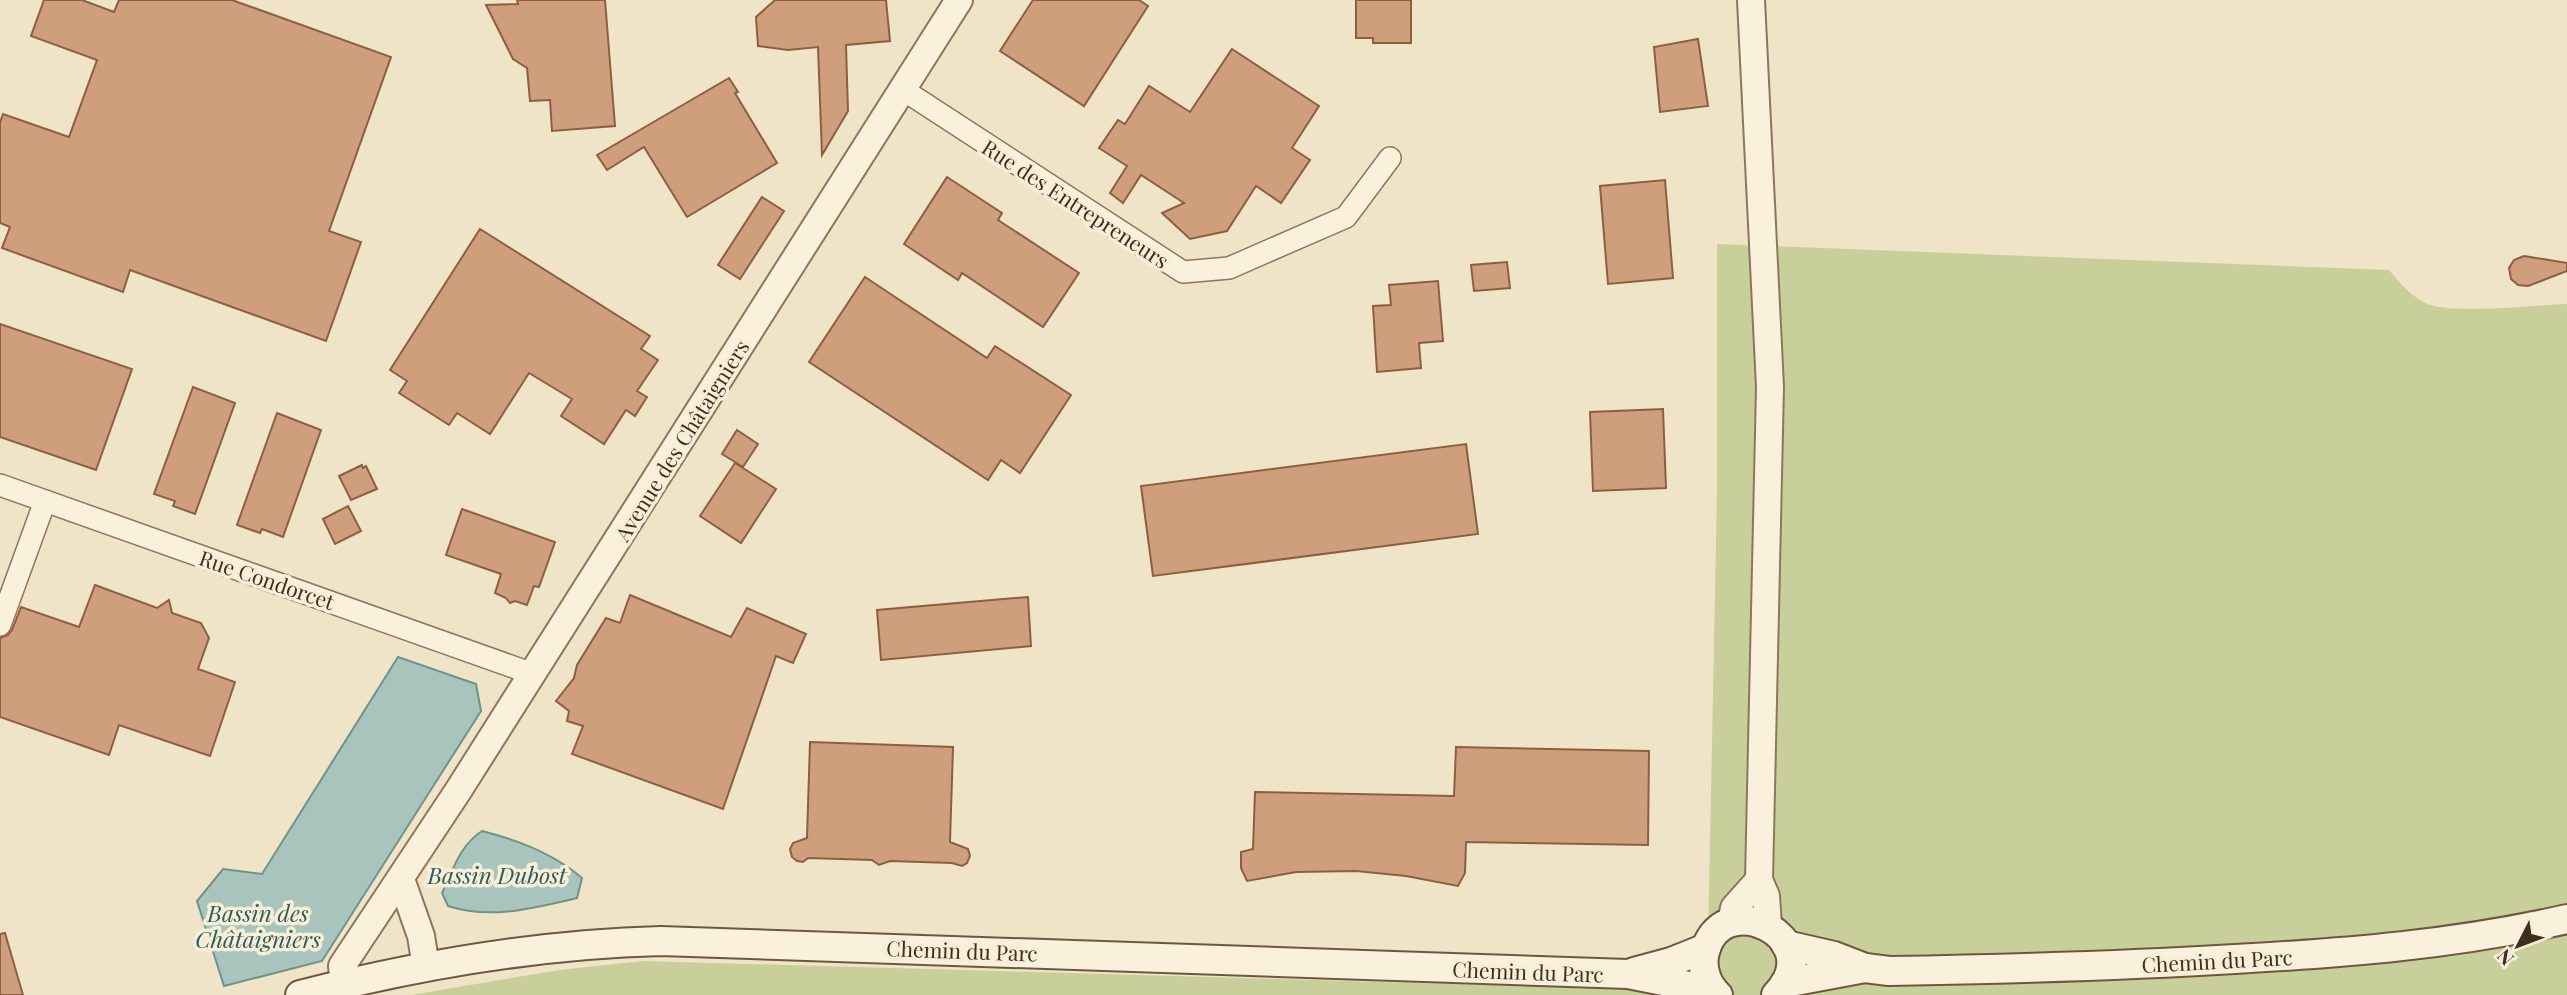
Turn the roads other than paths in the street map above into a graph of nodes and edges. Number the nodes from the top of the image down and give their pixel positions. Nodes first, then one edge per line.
1 (960, 0) edge
2 (1751, 0) edge
3 (902, 89) junction
4 (1390, 158) dead end
5 (0, 485) edge
6 (46, 501) junction
7 (0, 625) edge
8 (533, 674) junction
9 (401, 879) junction
10 (1759, 880) junction
11 (2567, 919) edge
12 (1731, 923) junction
13 (1777, 935) junction
14 (1706, 948) junction
15 (426, 967) junction
16 (1865, 968) junction
17 (1628, 974) junction
18 (344, 984) junction
19 (1780, 989) edge
20 (1716, 993) edge
21 (300, 995) edge

1 - 3 street, Avenue des Châtaigniers
2 - 10 street
3 - 4 street, Rue des Entrepreneurs
3 - 8 street, Avenue des Châtaigniers
5 - 6 street, Rue Condorcet
6 - 7 street
6 - 8 street, Rue Condorcet
8 - 9 street, Avenue des Châtaigniers
9 - 15 street
9 - 18 street, Avenue des Châtaigniers
10 - 12 street
10 - 13 street
11 - 16 main road, Chemin du Parc
12 - 13 main road
12 - 14 main road
13 - 16 main road
13 - 19 main road
14 - 17 main road
14 - 20 main road
15 - 17 main road, Chemin du Parc
15 - 18 main road, Chemin du Parc
16 - 19 main road
17 - 20 main road
18 - 21 main road, Chemin du Parc

